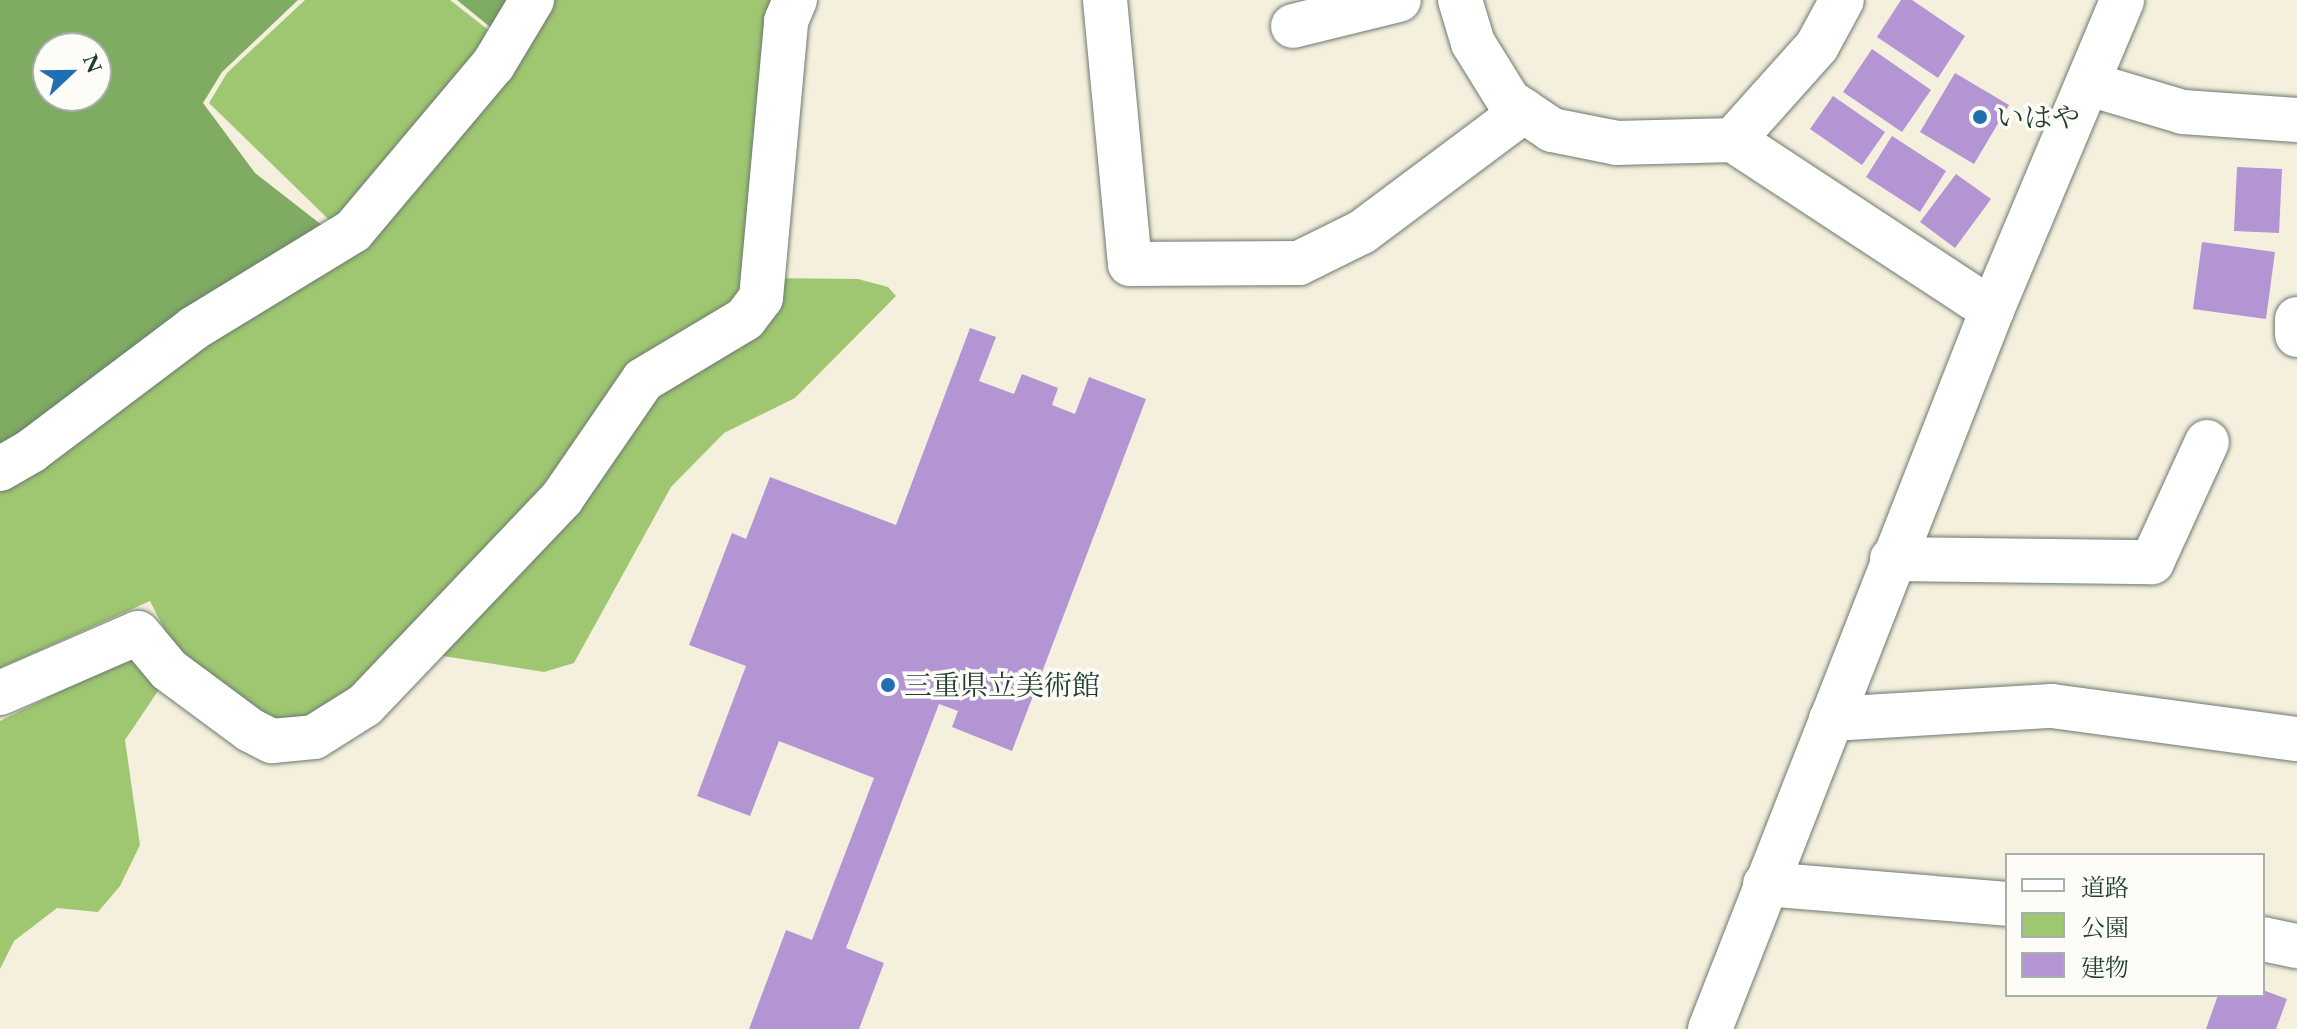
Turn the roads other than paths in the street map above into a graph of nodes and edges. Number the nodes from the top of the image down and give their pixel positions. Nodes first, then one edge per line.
1 (532, 0) edge
2 (795, 0) edge
3 (1105, 0) edge
4 (1399, 0) edge
5 (1460, 0) edge
6 (1842, 0) edge
7 (2122, 0) edge
8 (1293, 26) dead end
9 (2089, 84) junction
10 (1524, 111) junction
11 (2297, 120) edge
12 (1733, 140) junction
13 (1992, 310) junction
14 (2297, 319) edge
15 (2297, 335) edge
16 (2207, 442) dead end
17 (0, 469) edge
18 (1892, 559) junction
19 (0, 693) edge
20 (1831, 719) junction
21 (2297, 739) edge
22 (1765, 884) junction
23 (2005, 904) edge
24 (2265, 939) edge
25 (2297, 946) edge
26 (1710, 1029) edge

1 - 17 street
2 - 19 street
3 - 10 street
4 - 8 street
5 - 10 street
6 - 12 street
7 - 9 street
9 - 11 street
9 - 13 street
10 - 12 street
12 - 13 street
13 - 18 street
14 - 15 street
16 - 18 street
18 - 20 street
20 - 21 street
20 - 22 street
22 - 23 street
22 - 26 street
24 - 25 street

